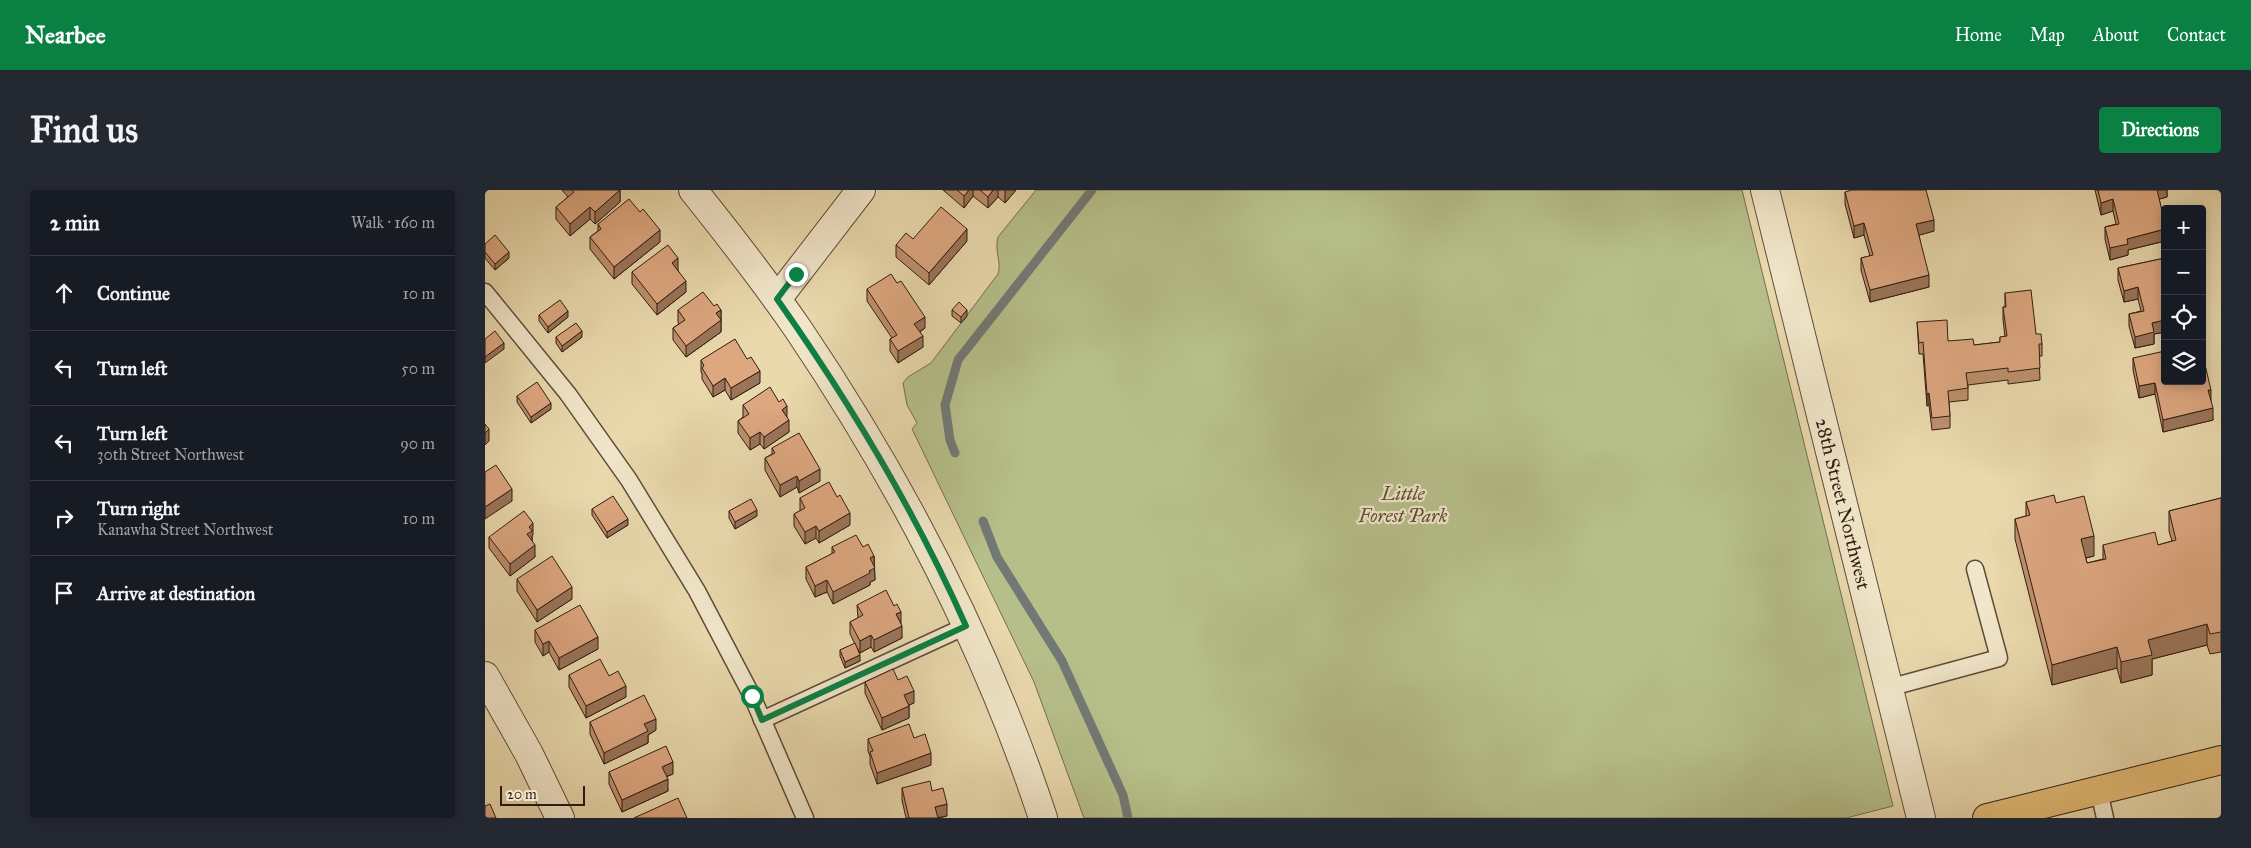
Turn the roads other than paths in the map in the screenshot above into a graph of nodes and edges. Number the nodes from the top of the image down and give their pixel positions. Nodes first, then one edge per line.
1 (693, 190) edge
2 (861, 190) edge
3 (1765, 190) edge
4 (485, 292) edge
5 (777, 299) junction
6 (1975, 569) dead end
7 (966, 626) junction
8 (485, 676) edge
9 (1888, 688) junction
10 (762, 720) junction
11 (2221, 760) edge
12 (2099, 790) junction
13 (560, 818) edge
14 (805, 818) edge
15 (1043, 818) edge
16 (1921, 818) edge
17 (1987, 818) edge
18 (2105, 818) edge

1 - 5 street
2 - 5 street
3 - 9 street, 28th Street Northwest
4 - 10 lane
5 - 7 street
6 - 9 lane
7 - 10 lane
7 - 15 street
8 - 13 street
9 - 16 street, 28th Street Northwest
10 - 14 lane
11 - 12 main road
12 - 17 main road
12 - 18 lane

